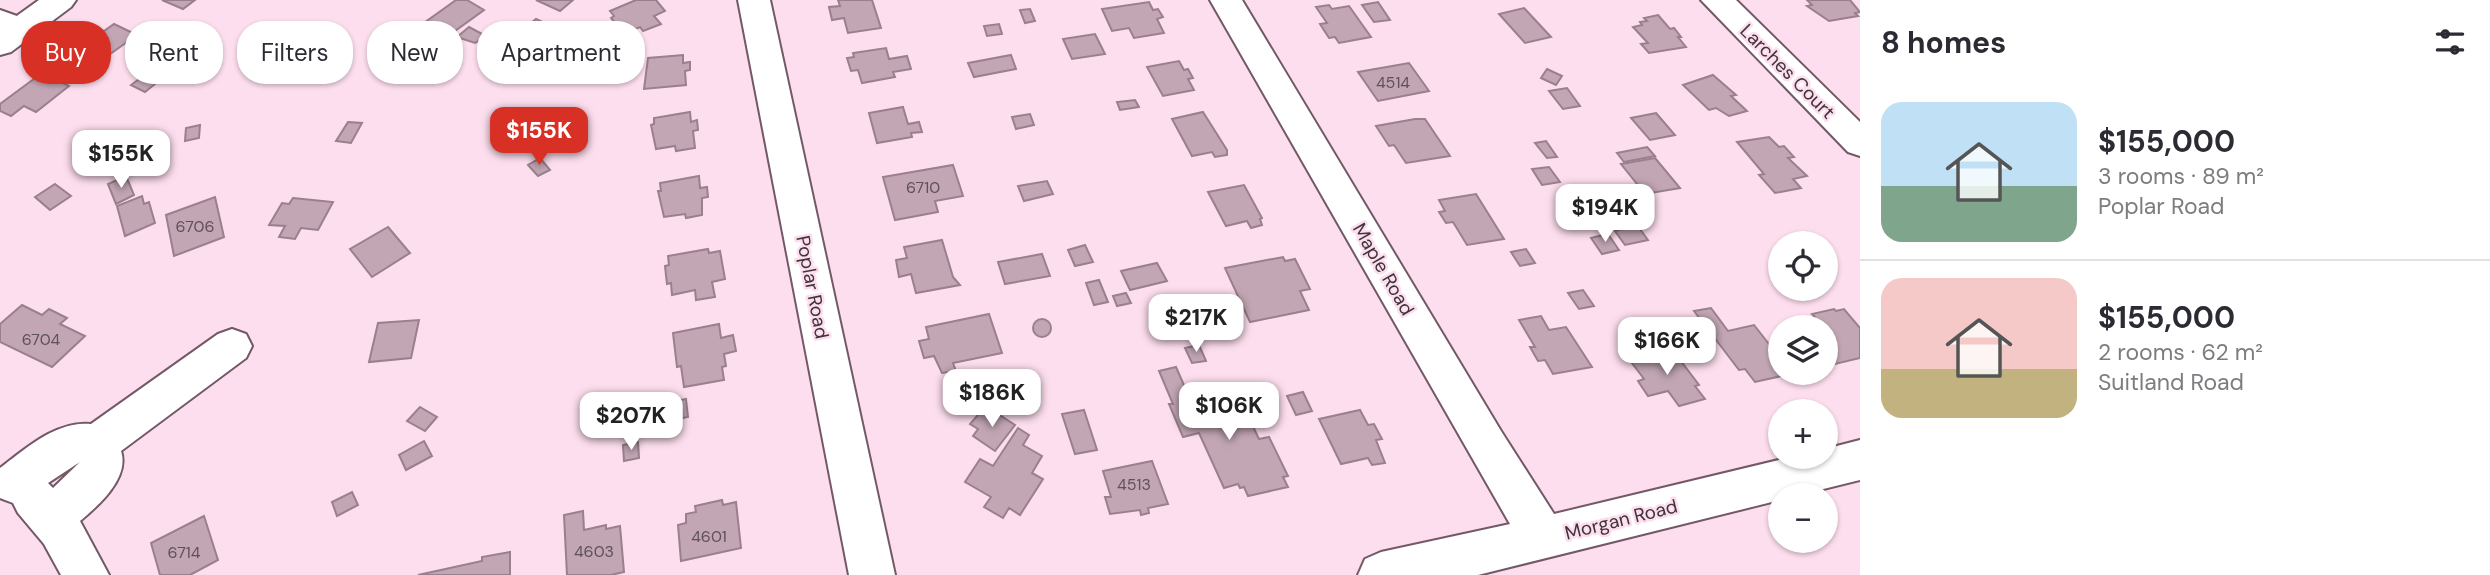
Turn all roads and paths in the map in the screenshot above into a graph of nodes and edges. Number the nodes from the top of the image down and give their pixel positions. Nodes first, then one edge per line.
1 (60, 0) edge
2 (754, 0) edge
3 (1226, 0) edge
4 (1717, 0) edge
5 (7, 31) edge
6 (1860, 143) edge
7 (232, 346) dead end
8 (95, 446) junction
9 (1860, 460) edge
10 (8, 479) edge
11 (50, 518) junction
12 (1544, 538) junction
13 (86, 575) edge
14 (872, 575) edge
15 (1381, 575) edge

1 - 5 street
2 - 14 street, Poplar Road
3 - 12 street, Maple Road
4 - 6 street, Larches Court
7 - 8 street
8 - 10 street
8 - 11 street
9 - 12 street, Morgan Road
10 - 11 street
11 - 13 street
12 - 15 street, Morgan Road

